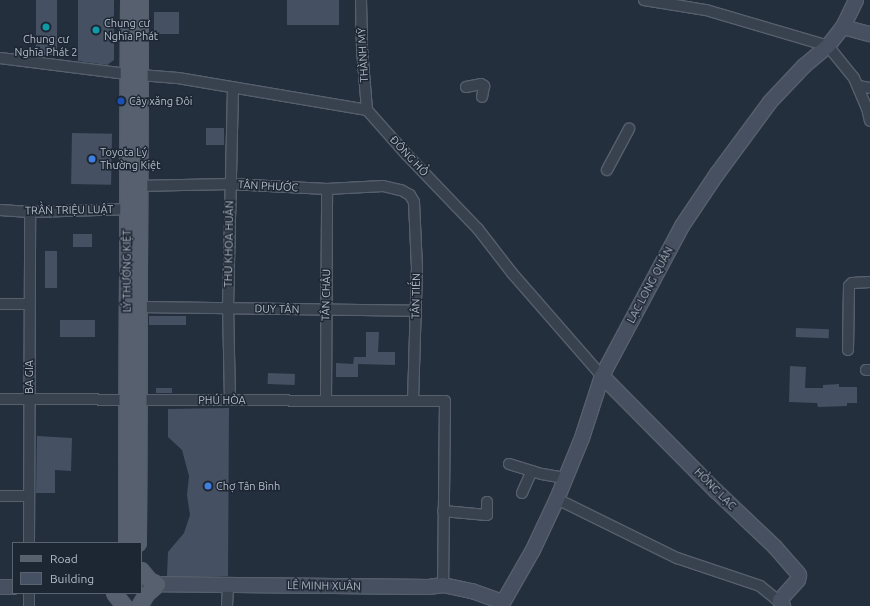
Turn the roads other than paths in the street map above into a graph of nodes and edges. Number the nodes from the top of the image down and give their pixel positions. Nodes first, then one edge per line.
1 (128, 0) edge
2 (140, 0) edge
3 (361, 0) edge
4 (644, 0) edge
5 (856, 0) edge
6 (843, 27) junction
7 (870, 34) edge
8 (828, 46) junction
9 (0, 58) edge
10 (133, 75) junction
11 (858, 86) junction
12 (466, 87) dead end
13 (232, 88) junction
14 (870, 88) edge
15 (482, 97) dead end
16 (367, 110) junction
17 (870, 121) edge
18 (629, 129) dead end
19 (607, 170) dead end
20 (230, 184) junction
21 (133, 186) junction
22 (328, 189) junction
23 (408, 194) joint
24 (133, 209) junction
25 (0, 210) edge
26 (30, 212) junction
27 (870, 282) edge
28 (0, 304) edge
29 (30, 304) junction
30 (138, 307) junction
31 (228, 308) junction
32 (326, 310) junction
33 (416, 311) junction
34 (848, 350) dead end
35 (602, 376) junction
36 (0, 399) edge
37 (29, 399) junction
38 (132, 400) junction
39 (230, 400) junction
40 (326, 400) junction
41 (413, 400) junction
42 (509, 464) dead end
43 (532, 471) junction
44 (565, 478) junction
45 (522, 493) dead end
46 (0, 496) edge
47 (29, 496) junction
48 (557, 500) junction
49 (487, 502) dead end
50 (444, 510) junction
51 (29, 542) edge
52 (126, 542) edge
53 (138, 542) edge
54 (142, 571) edge
55 (142, 584) edge
56 (157, 584) junction
57 (228, 585) junction
58 (443, 585) junction
59 (0, 586) edge
60 (12, 587) edge
61 (29, 594) edge
62 (115, 594) edge
63 (125, 594) edge
64 (138, 594) edge
65 (502, 604) edge
66 (781, 604) edge
67 (29, 606) edge
68 (124, 606) edge
69 (138, 606) edge
70 (228, 606) edge

1 - 10 main road, LÝ THƯỜNG KIỆT
2 - 10 main road, LÝ THƯỜNG KIỆT
3 - 16 street, THÀNH MỸ
4 - 8 street
5 - 6 street, LẠC LONG QUÂN
6 - 7 street
6 - 8 street, LẠC LONG QUÂN
8 - 11 street
8 - 35 street, LẠC LONG QUÂN
9 - 10 street
10 - 13 street
10 - 21 main road, LÝ THƯỜNG KIỆT
11 - 14 street
11 - 17 street
12 - 15 street
13 - 16 street
13 - 20 street, THỦ KHOA HUÂN
16 - 35 street, ĐÔNG HỒ
18 - 19 street
20 - 21 street, TÂN PHƯỚC
20 - 22 street, TÂN PHƯỚC
20 - 31 street, THỦ KHOA HUÂN
21 - 24 main road, LÝ THƯỜNG KIỆT
22 - 23 street, TÂN PHƯỚC
22 - 32 street, TÂN CHÂU
23 - 33 street, TÂN TIẾN
24 - 26 street, TRẦN TRIỆU LUẬT
24 - 30 main road, LÝ THƯỜNG KIỆT
24 - 38 main road, LÝ THƯỜNG KIỆT
25 - 26 street, TRẦN TRIỆU LUẬT
26 - 29 street, BA GIA
27 - 34 street
28 - 29 street
29 - 37 street, BA GIA
30 - 31 street, DUY TÂN
30 - 38 main road, LÝ THƯỜNG KIỆT
31 - 32 street, DUY TÂN
31 - 39 street, THỦ KHOA HUÂN
32 - 33 street, DUY TÂN
32 - 40 street, TÂN CHÂU
33 - 41 street, TÂN TIẾN
35 - 44 street, LẠC LONG QUÂN
35 - 66 street, HỒNG LẠC
36 - 37 street, PHÚ HÒA
37 - 38 street, PHÚ HÒA
37 - 47 street, BA GIA
38 - 39 street, PHÚ HÒA
38 - 52 main road, LÝ THƯỜNG KIỆT
38 - 53 main road, LÝ THƯỜNG KIỆT
39 - 40 street, PHÚ HÒA
40 - 41 street, PHÚ HÒA
41 - 50 street, PHÚ HÒA
42 - 43 street
43 - 44 street
43 - 45 street
44 - 48 street, LẠC LONG QUÂN
46 - 47 street
47 - 51 street, BA GIA
48 - 65 street, LẠC LONG QUÂN
48 - 66 street
49 - 50 street
50 - 58 street
54 - 56 main road
55 - 56 street, LÊ MINH XUÂN
56 - 57 street, LÊ MINH XUÂN
56 - 69 main road
57 - 58 street, LÊ MINH XUÂN
57 - 70 street
58 - 65 street, LÊ MINH XUÂN
59 - 60 street
61 - 67 street
62 - 68 main road
63 - 68 main road
64 - 69 main road

